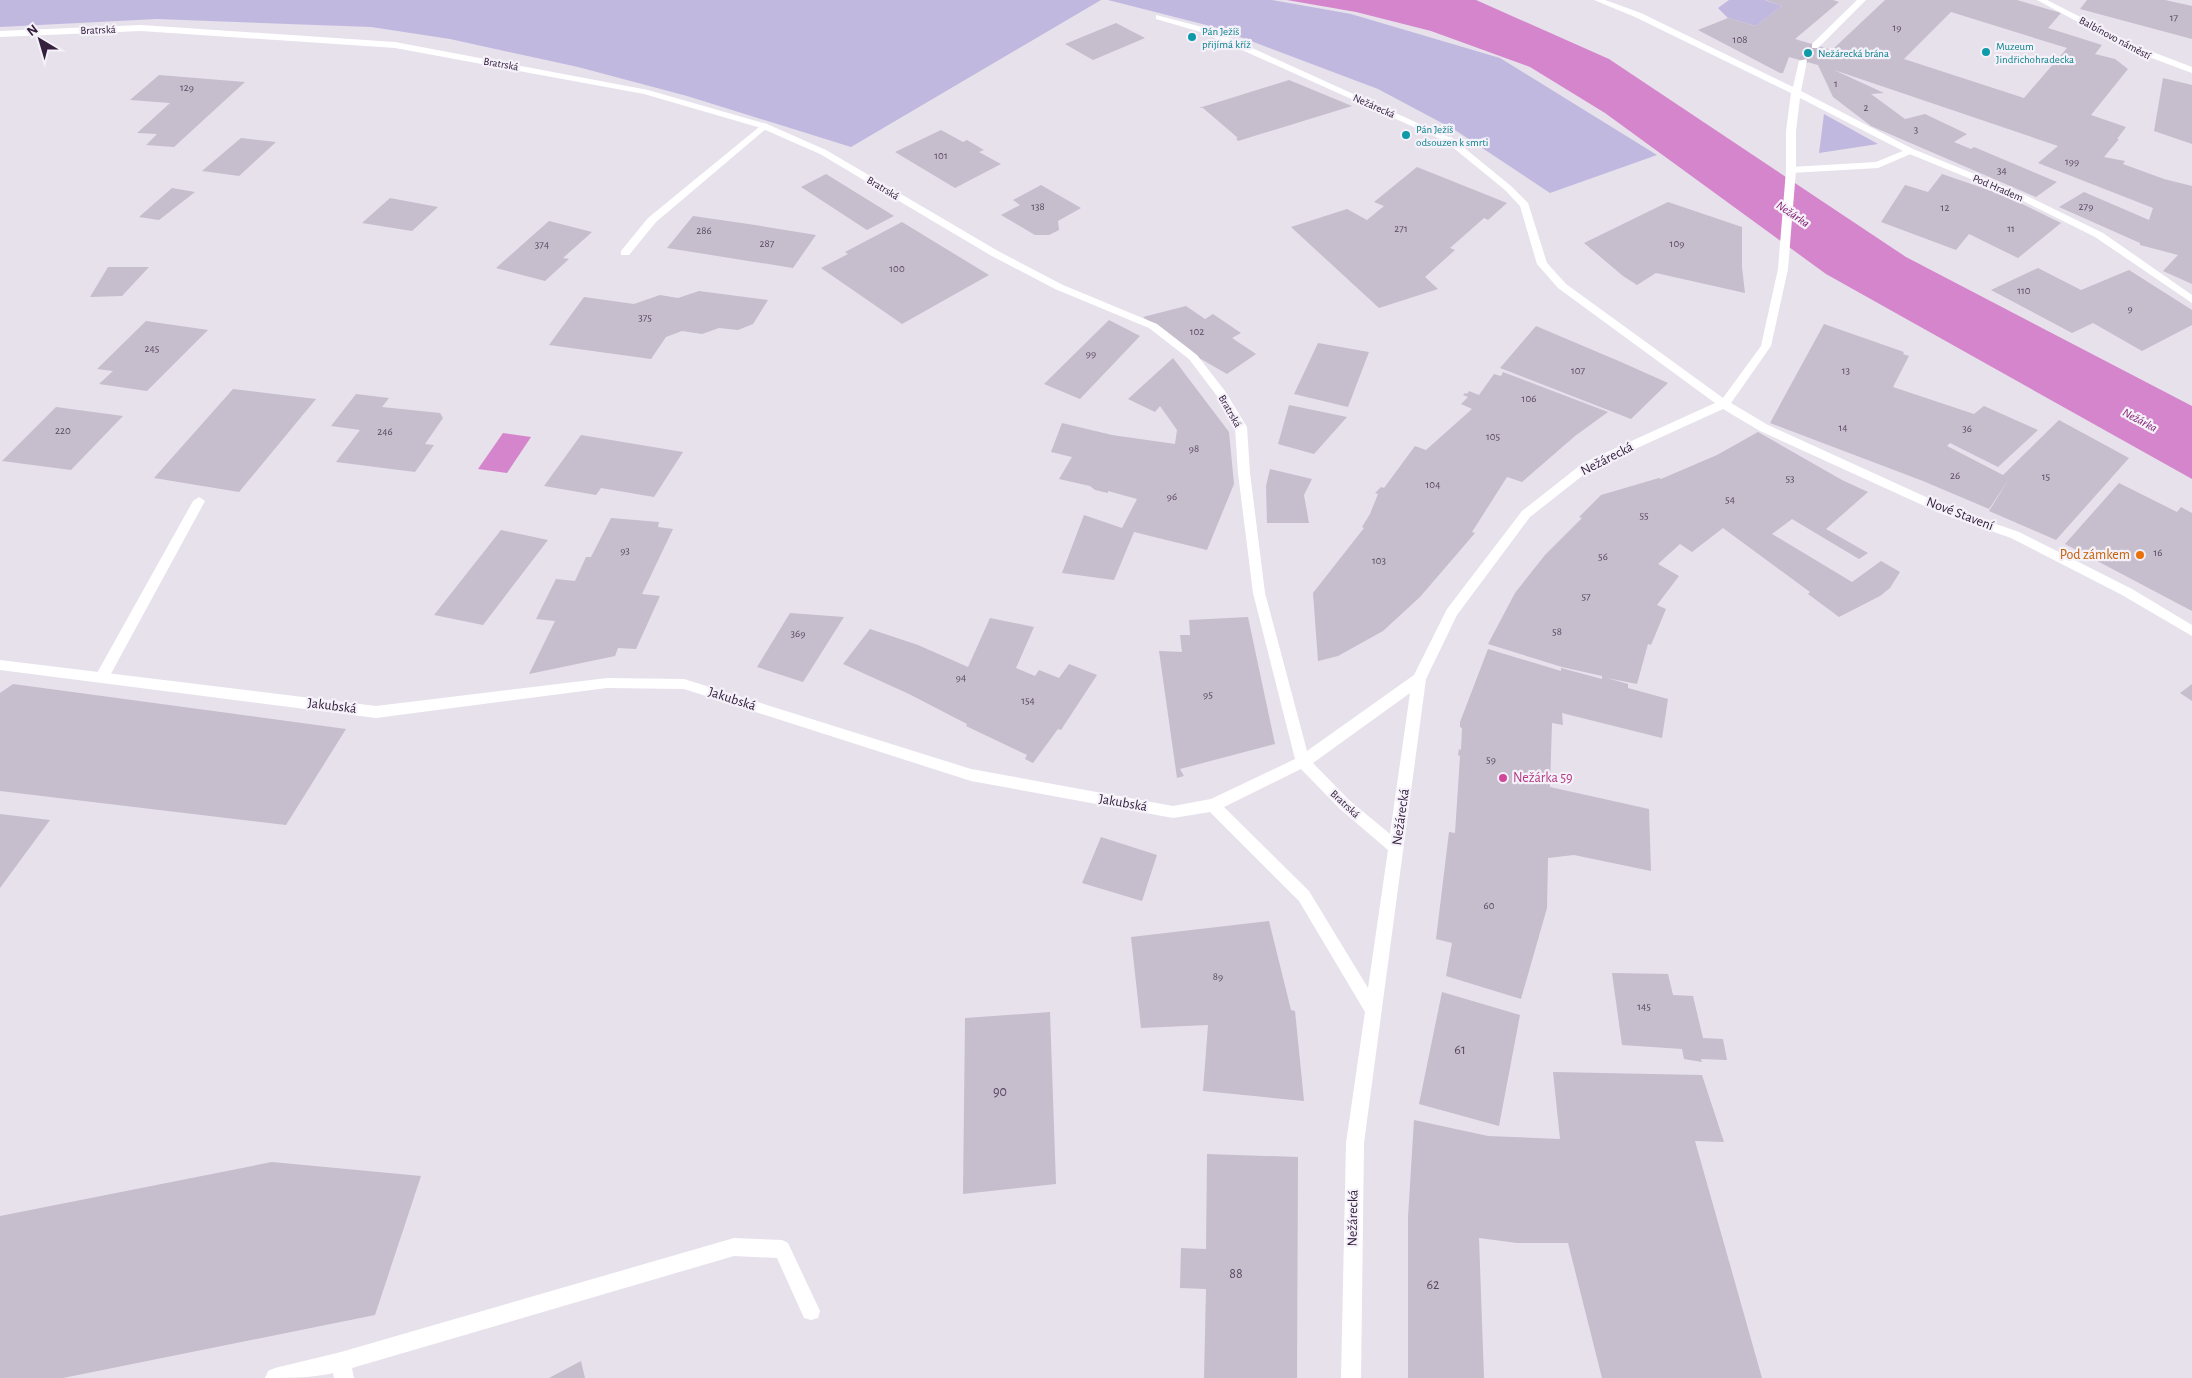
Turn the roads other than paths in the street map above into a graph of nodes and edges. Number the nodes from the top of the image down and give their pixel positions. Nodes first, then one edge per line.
1 (1598, 0) edge
2 (1862, 0) edge
3 (2041, 0) edge
4 (1159, 17) dead end
5 (0, 34) edge
6 (1815, 46) tunnel mouth
7 (1803, 61) tunnel mouth
8 (2192, 70) edge
9 (1796, 92) junction
10 (764, 126) junction
11 (1910, 151) junction
12 (1790, 170) junction
13 (625, 252) dead end
14 (2192, 300) edge
15 (1724, 404) junction
16 (199, 501) dead end
17 (2192, 631) edge
18 (0, 665) edge
19 (102, 677) junction
20 (1419, 679) junction
21 (1304, 762) junction
22 (1214, 805) junction
23 (1397, 849) junction
24 (1374, 1012) junction
25 (811, 1311) dead end
26 (342, 1370) edge
27 (274, 1378) edge
28 (1351, 1378) edge

1 - 9 street
2 - 6 street
3 - 8 street, Balbínovo náměstí
4 - 15 street, Nežárecká
5 - 10 street, Bratrská
7 - 9 street, Nežárecká
9 - 11 street, Pod Hradem
9 - 12 street, Nežárecká
10 - 13 street
10 - 21 street, Bratrská
11 - 12 street
11 - 14 street, Pod Hradem
12 - 15 street, Nežárecká
15 - 17 street, Nové Stavení
15 - 20 street, Nežárecká
16 - 19 street
18 - 19 street, Jakubská
19 - 22 street, Jakubská
20 - 21 street, Jakubská
20 - 23 street, Nežárecká
21 - 22 street, Jakubská
21 - 23 street, Bratrská
22 - 24 street
23 - 24 street, Nežárecká
24 - 28 street, Nežárecká
25 - 26 street
26 - 27 street

